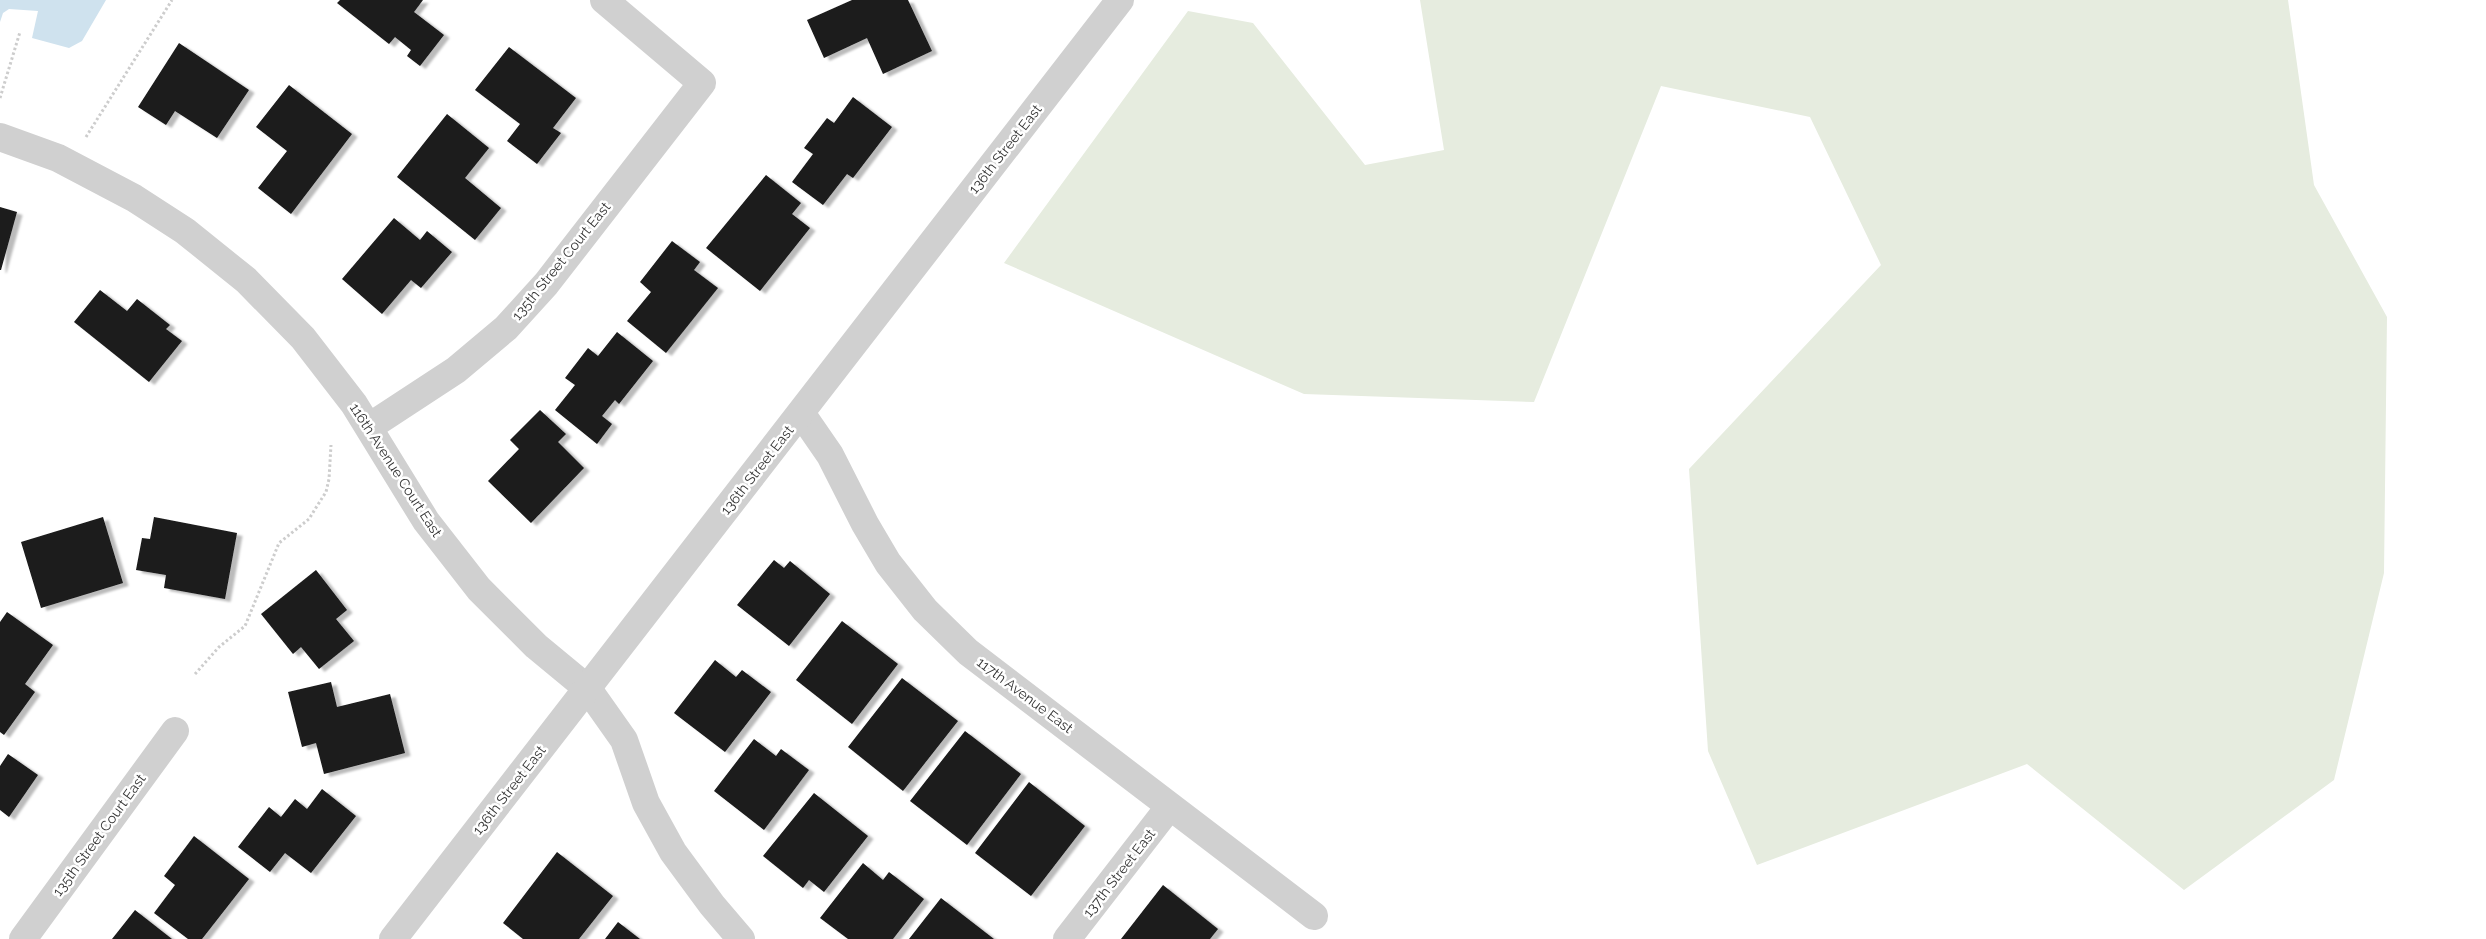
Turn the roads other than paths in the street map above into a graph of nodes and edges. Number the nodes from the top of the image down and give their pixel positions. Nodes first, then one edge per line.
1 (604, 0) edge
2 (1120, 0) edge
3 (0, 136) edge
4 (801, 413) junction
5 (369, 427) junction
6 (588, 689) junction
7 (175, 731) dead end
8 (1170, 806) junction
9 (1314, 916) dead end
10 (23, 939) edge
11 (393, 939) edge
12 (741, 939) edge
13 (1067, 939) edge

1 - 5 street, 135th Street Court East
2 - 4 street, 136th Street East
3 - 5 street, 116th Avenue Court East
4 - 6 street, 136th Street East
4 - 8 street, 117th Avenue East
5 - 6 street, 116th Avenue Court East
6 - 11 street, 136th Street East
6 - 12 street, 116th Avenue Court East
7 - 10 street, 135th Street Court East
8 - 9 street, 117th Avenue East
8 - 13 street, 137th Street East

